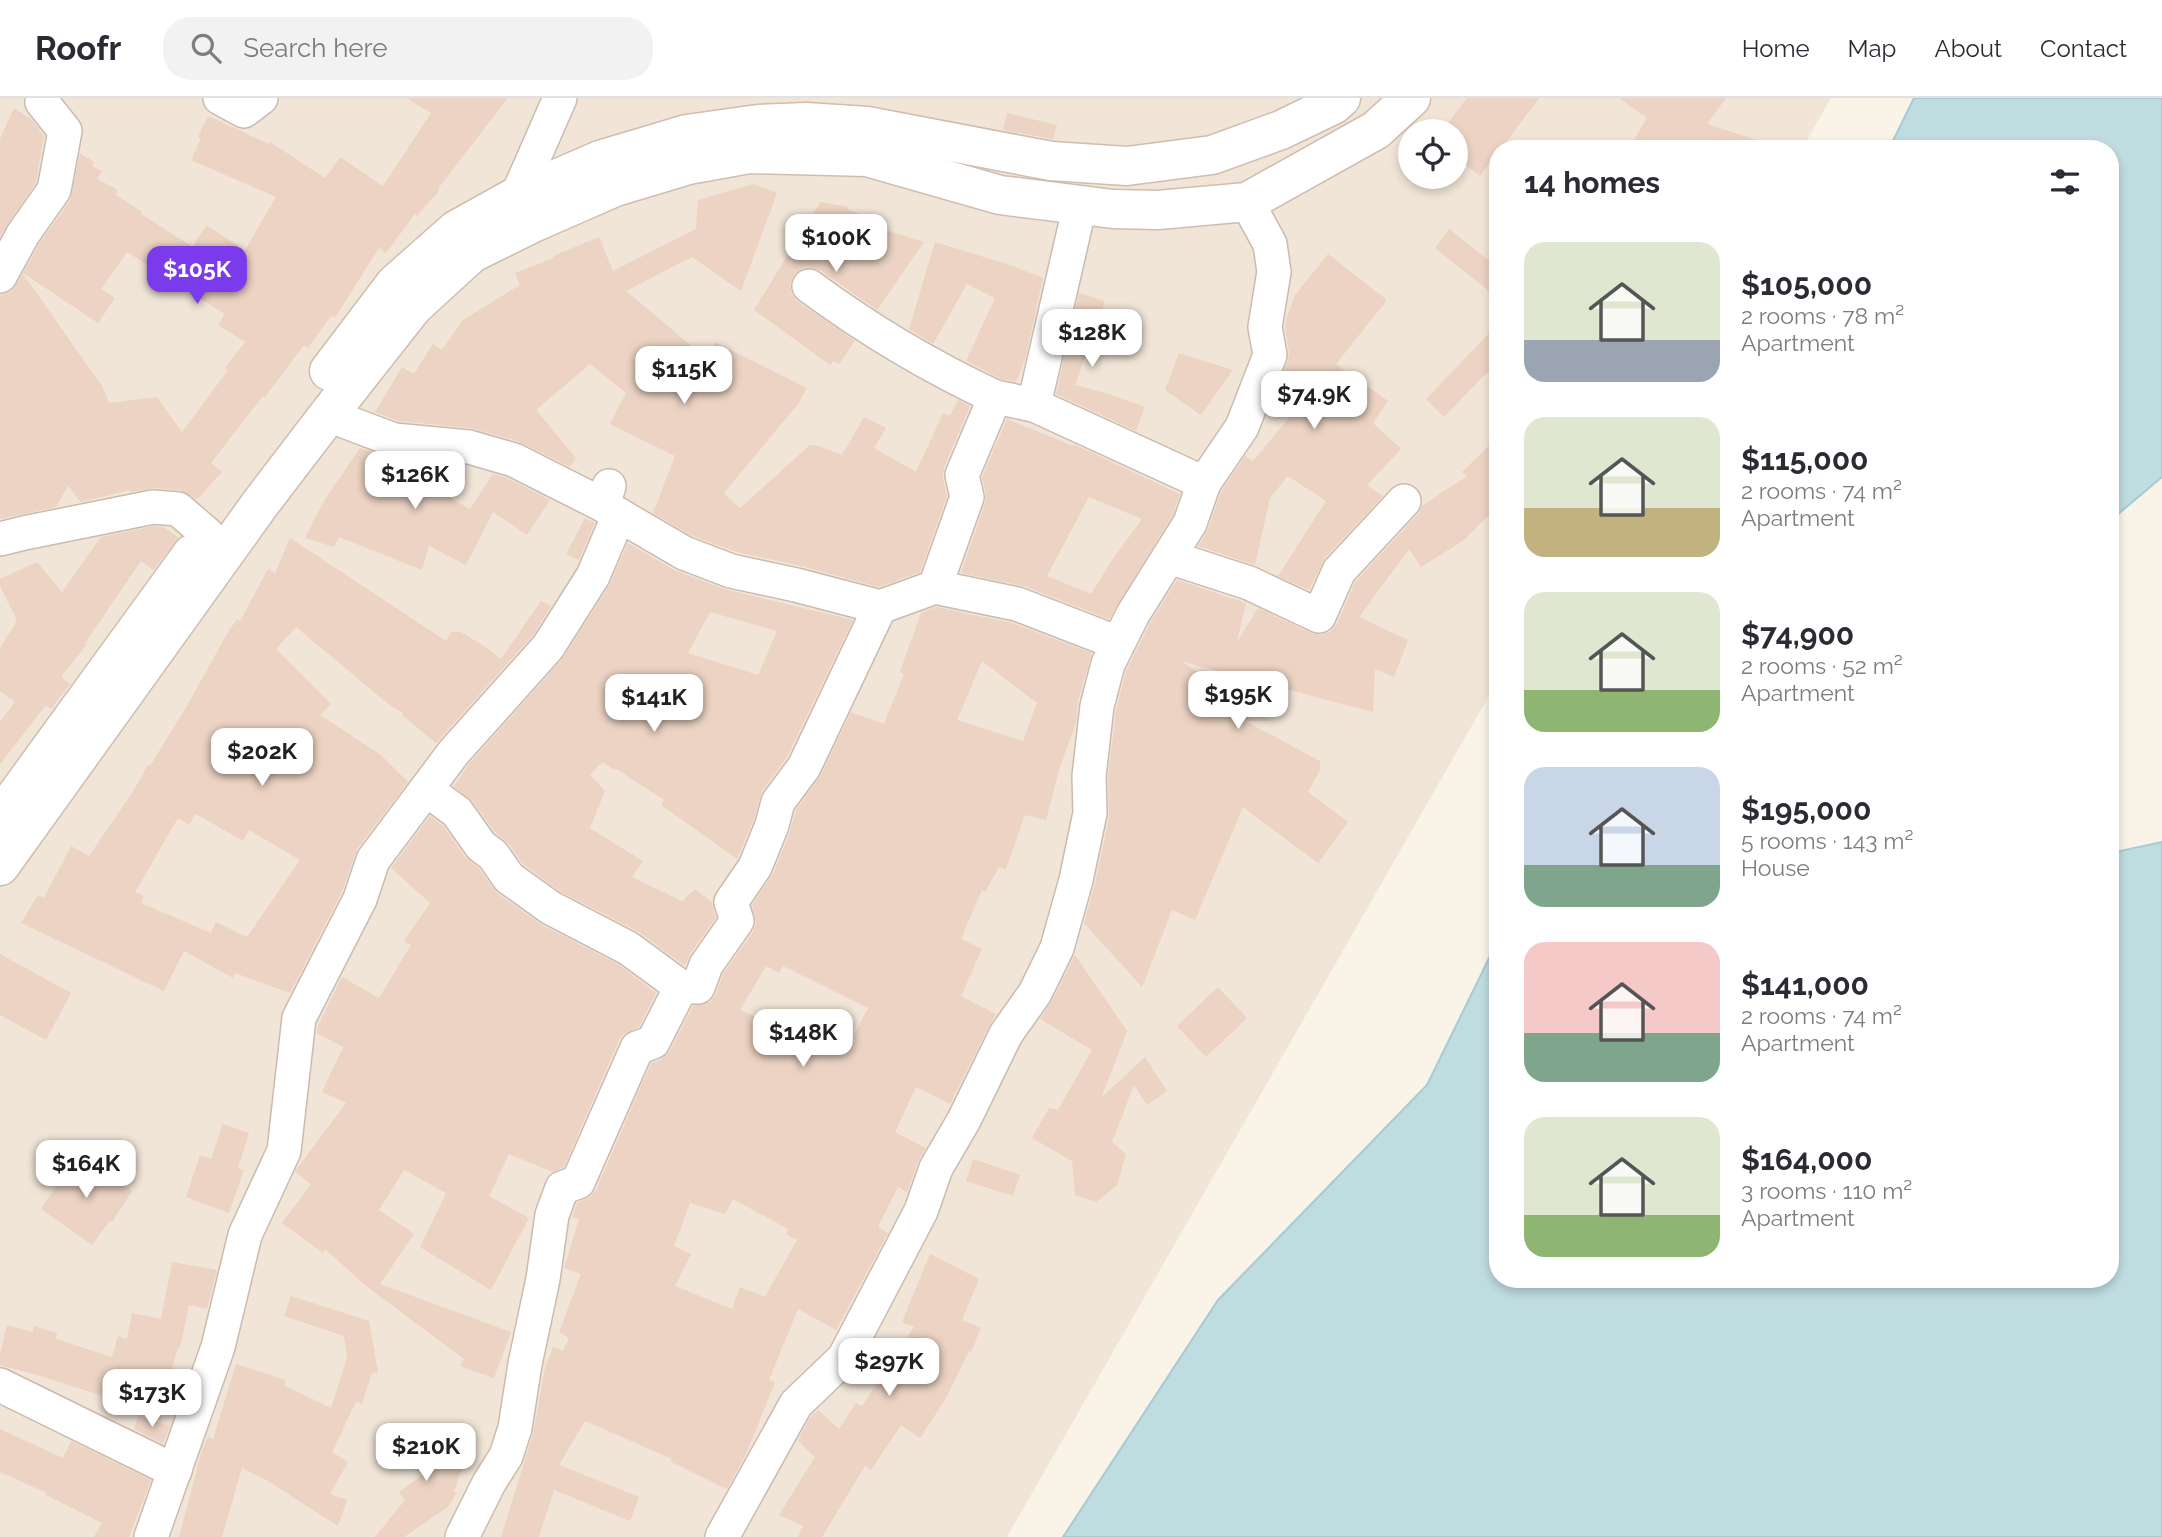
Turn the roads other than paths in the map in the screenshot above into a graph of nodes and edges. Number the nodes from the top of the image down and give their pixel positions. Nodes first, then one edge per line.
1 (43, 98) edge
2 (220, 98) edge
3 (261, 98) edge
4 (560, 98) edge
5 (1341, 98) edge
6 (1411, 98) edge
7 (517, 196) junction
8 (1247, 202) junction
9 (1080, 205) junction
10 (0, 276) edge
11 (809, 286) dead end
12 (404, 296) junction
13 (995, 397) junction
14 (1034, 405) junction
15 (328, 415) junction
16 (1204, 483) junction
17 (250, 496) junction
18 (1404, 500) dead end
19 (610, 502) junction
20 (207, 534) junction
21 (0, 539) edge
22 (1169, 557) junction
23 (935, 587) junction
24 (880, 607) junction
25 (1118, 643) junction
26 (427, 790) junction
27 (0, 818) edge
28 (0, 866) edge
29 (681, 987) junction
30 (0, 1385) edge
31 (174, 1471) junction
32 (151, 1537) edge
33 (462, 1537) edge
34 (722, 1537) edge

1 - 10 street
2 - 3 street
4 - 7 street
5 - 7 main road
6 - 8 main road
7 - 12 main road
8 - 9 main road
8 - 16 street
9 - 12 main road
9 - 14 street
11 - 13 street
12 - 15 main road
12 - 17 main road
13 - 14 street
13 - 23 street
14 - 16 street
15 - 17 main road
15 - 19 street
16 - 22 street
17 - 20 main road
17 - 28 main road
18 - 22 street
19 - 24 street
19 - 26 street
20 - 21 street
20 - 27 main road
22 - 25 street
23 - 24 street
23 - 25 street
24 - 29 street
25 - 34 street
26 - 29 street
26 - 31 street
29 - 33 street
30 - 31 street
31 - 32 street

